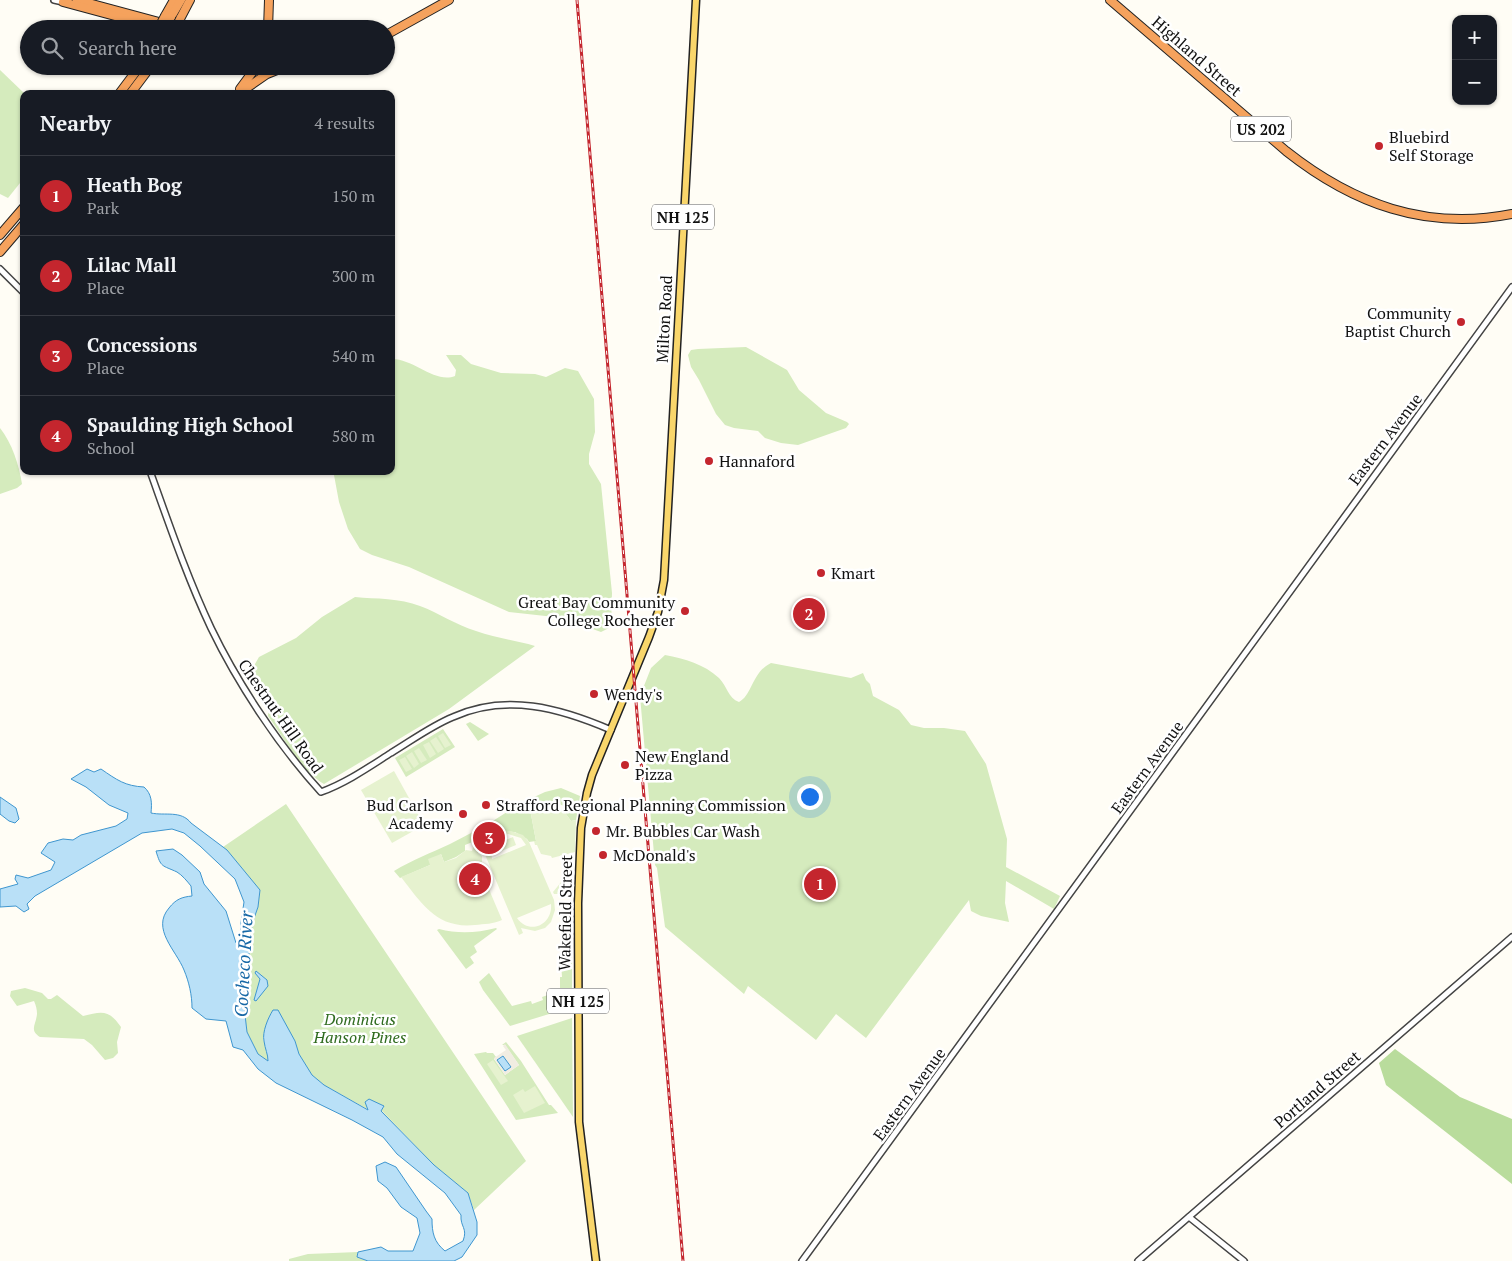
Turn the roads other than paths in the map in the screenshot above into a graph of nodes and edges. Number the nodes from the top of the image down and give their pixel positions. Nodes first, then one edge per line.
1 (54, 0) edge
2 (77, 0) edge
3 (100, 0) edge
4 (174, 0) edge
5 (181, 0) edge
6 (190, 0) edge
7 (269, 0) edge
8 (450, 0) edge
9 (696, 0) edge
10 (1110, 0) edge
11 (64, 1) edge
12 (131, 14) junction
13 (168, 16) junction
14 (132, 20) edge
15 (152, 20) edge
16 (165, 20) edge
17 (167, 20) edge
18 (180, 20) edge
19 (268, 20) edge
20 (402, 26) junction
21 (395, 30) edge
22 (395, 35) edge
23 (129, 75) edge
24 (133, 75) edge
25 (144, 75) edge
26 (251, 75) edge
27 (266, 75) edge
28 (121, 90) edge
29 (122, 90) edge
30 (133, 90) edge
31 (240, 90) edge
32 (243, 90) edge
33 (20, 212) edge
34 (1512, 214) edge
35 (20, 230) edge
36 (0, 235) edge
37 (1, 251) edge
38 (0, 269) edge
39 (1512, 287) edge
40 (20, 289) edge
41 (151, 475) edge
42 (649, 637) joint
43 (611, 730) junction
44 (1512, 937) edge
45 (1189, 1217) junction
46 (596, 1261) edge
47 (802, 1261) edge
48 (1138, 1261) edge
49 (1244, 1261) edge

1 - 11 street
2 - 12 highway
3 - 12 highway
4 - 13 highway
5 - 13 highway
6 - 18 highway, bridge
7 - 19 highway
8 - 20 highway
9 - 42 main road, Milton Road / NH 125
10 - 34 highway, Highland Street / US 202
11 - 14 highway
12 - 15 highway
13 - 16 highway, bridge
13 - 17 highway, bridge
20 - 21 highway
20 - 22 highway
23 - 28 highway
24 - 29 highway
25 - 30 highway
26 - 31 highway
27 - 32 highway
33 - 36 highway
35 - 37 highway
38 - 40 street
39 - 47 street, Eastern Avenue
41 - 43 street, Chestnut Hill Road
42 - 43 main road, Wakefield Street / NH 125
43 - 46 main road, Wakefield Street / NH 125
44 - 45 street, Portland Street
45 - 48 street, Portland Street
45 - 49 street

